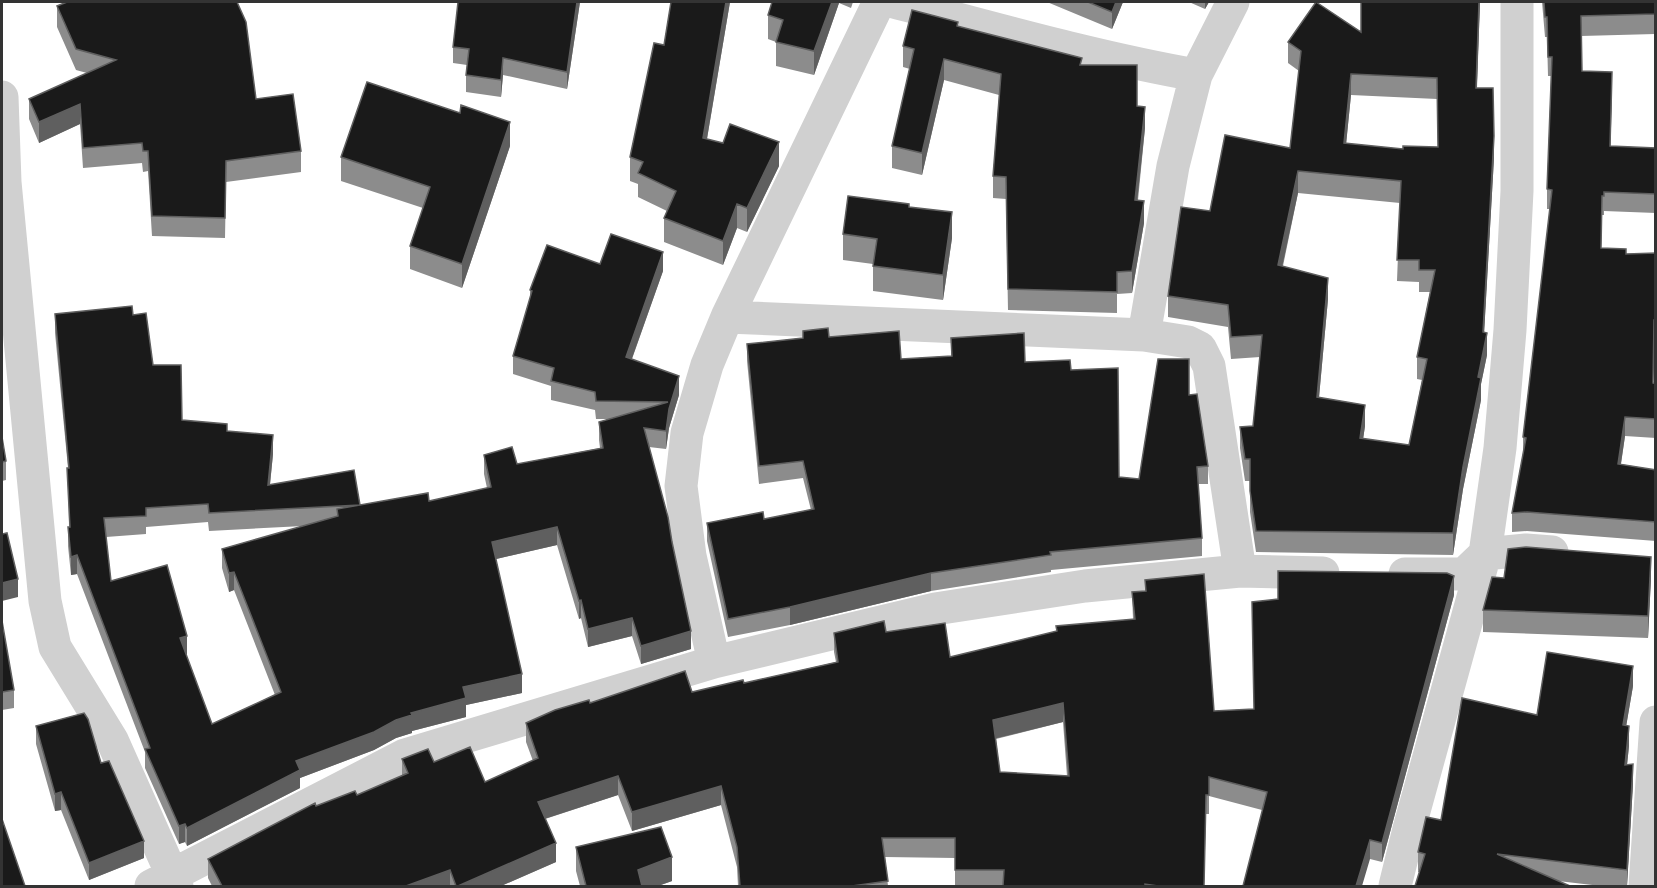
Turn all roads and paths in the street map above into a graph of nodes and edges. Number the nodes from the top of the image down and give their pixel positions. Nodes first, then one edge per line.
1 (879, 2) edge
2 (894, 2) edge
3 (1233, 2) edge
4 (1517, 2) edge
5 (1196, 75) junction
6 (2, 97) edge
7 (727, 316) junction
8 (1144, 335) junction
9 (1485, 554) junction
10 (1580, 555) edge
11 (1240, 571) junction
12 (714, 662) junction
13 (1656, 722) edge
14 (166, 883) edge
15 (1395, 886) edge
16 (1645, 886) edge

1 - 7 street
2 - 5 street
3 - 5 street
4 - 9 street
5 - 8 street
6 - 14 street
7 - 8 street
7 - 12 street
8 - 11 street
9 - 10 street
9 - 11 street
9 - 15 street
11 - 12 street
12 - 14 street
13 - 16 street

